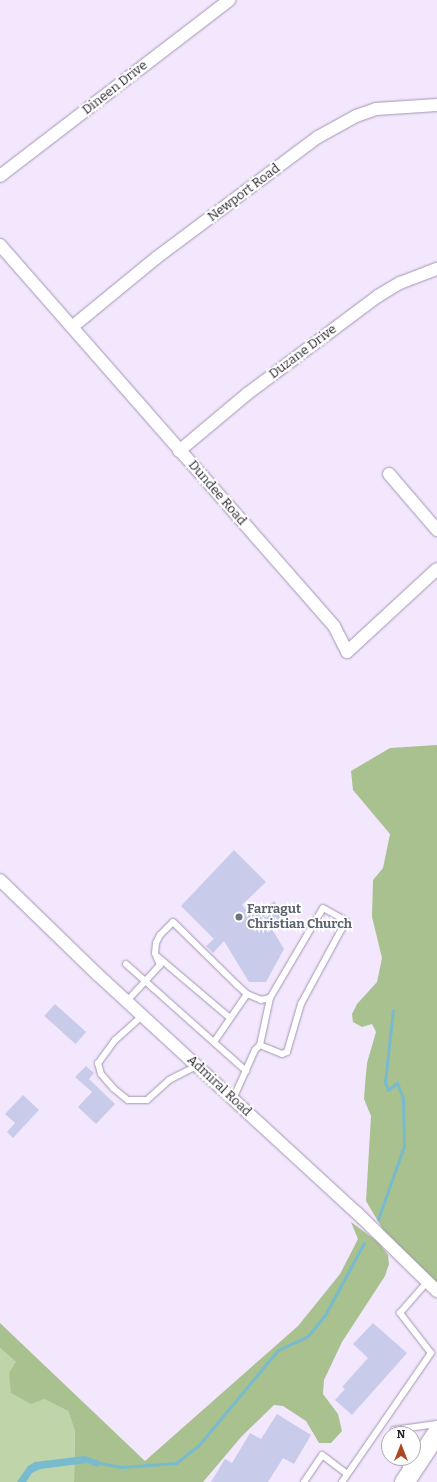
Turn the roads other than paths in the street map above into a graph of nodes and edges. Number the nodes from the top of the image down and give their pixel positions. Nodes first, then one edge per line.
1 (229, 0) edge
2 (437, 105) edge
3 (0, 176) edge
4 (0, 245) edge
5 (437, 270) edge
6 (72, 328) junction
7 (179, 451) junction
8 (389, 474) dead end
9 (437, 530) edge
10 (437, 569) edge
11 (0, 880) edge
12 (157, 957) junction
13 (126, 964) dead end
14 (146, 980) junction
15 (247, 994) junction
16 (270, 998) junction
17 (127, 1001) junction
18 (142, 1016) junction
19 (230, 1018) junction
20 (214, 1042) junction
21 (260, 1045) junction
22 (197, 1066) junction
23 (246, 1071) junction
24 (233, 1099) junction
25 (427, 1282) junction
26 (437, 1291) edge
27 (384, 1424) junction
28 (437, 1424) edge
29 (387, 1426) edge
30 (421, 1427) edge
31 (437, 1432) edge
32 (405, 1472) edge
33 (347, 1474) junction
34 (304, 1482) edge
35 (342, 1482) edge

1 - 3 street, Dineen Drive
2 - 6 street, Newport Road
4 - 6 street, Dundee Road
5 - 7 street, Duzane Drive
6 - 7 street, Dundee Road
7 - 10 street, Dundee Road
8 - 9 street
11 - 17 street, Admiral Road
12 - 14 lane
12 - 15 lane
12 - 19 lane
13 - 14 lane
14 - 17 lane
14 - 20 lane
15 - 16 lane
15 - 19 lane
16 - 21 lane
16 - 21 lane
17 - 18 street, Admiral Road
18 - 22 street, Admiral Road
18 - 22 lane
19 - 20 lane
20 - 23 lane
21 - 23 lane
22 - 24 street, Admiral Road
23 - 24 lane
24 - 25 street, Admiral Road
25 - 26 street, Admiral Road
25 - 27 lane
27 - 29 lane
27 - 33 lane
28 - 30 lane
31 - 32 main road
33 - 34 lane
33 - 35 lane

